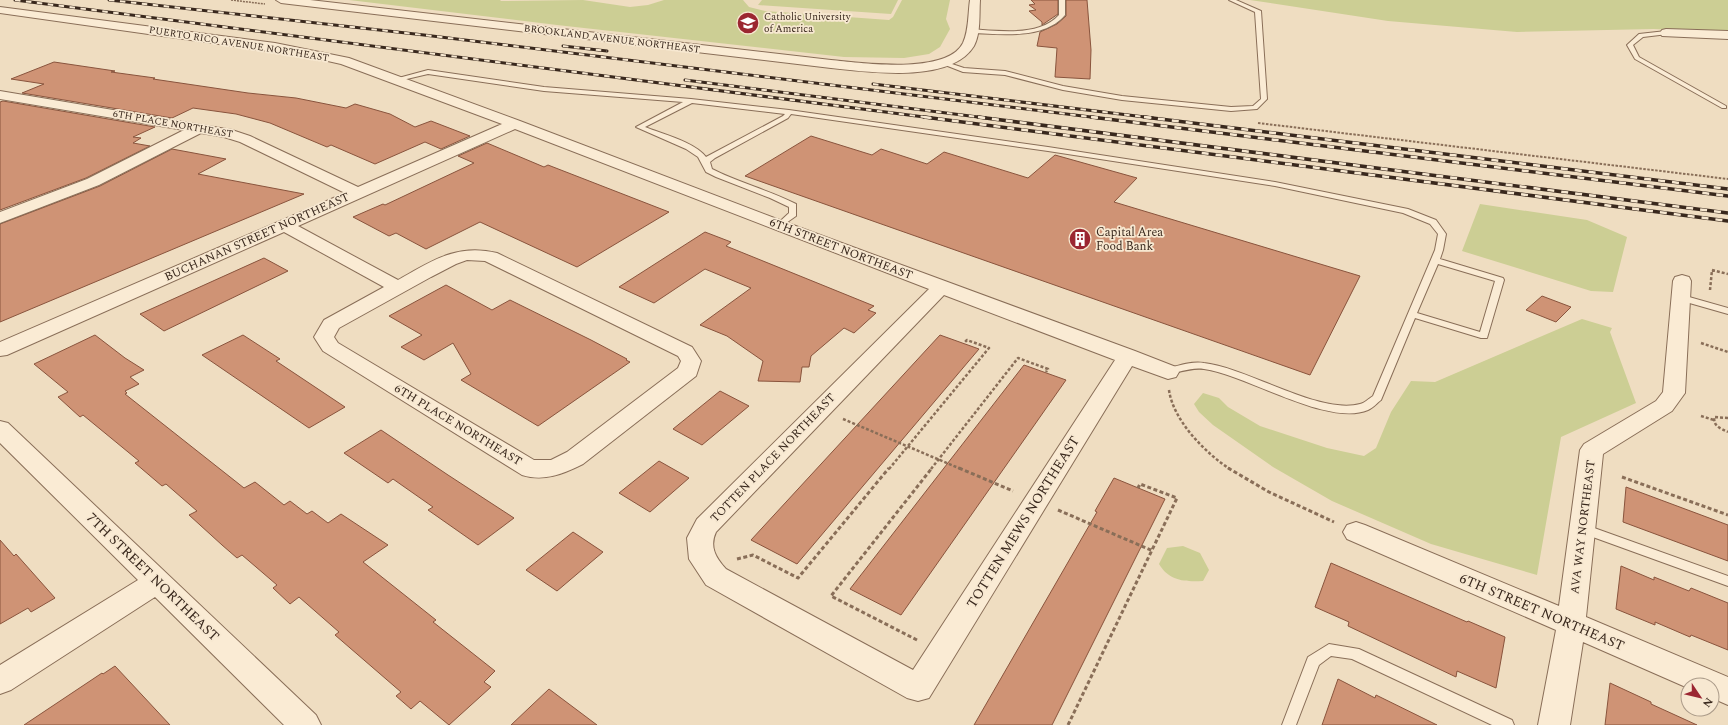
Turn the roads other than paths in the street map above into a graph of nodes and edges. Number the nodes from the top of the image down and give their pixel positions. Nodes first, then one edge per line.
1 (281, 0) edge
2 (975, 0) edge
3 (1062, 0) edge
4 (1232, 0) edge
5 (0, 10) edge
6 (971, 31) junction
7 (1666, 33) joint
8 (1728, 35) edge
9 (943, 63) junction
10 (394, 80) junction
11 (0, 95) edge
12 (691, 100) junction
13 (1724, 108) dead end
14 (789, 112) junction
15 (515, 124) junction
16 (199, 128) junction
17 (706, 162) junction
18 (358, 193) junction
19 (0, 218) edge
20 (284, 225) junction
21 (779, 226) junction
22 (1434, 260) junction
23 (398, 287) junction
24 (941, 287) junction
25 (1682, 290) joint
26 (1728, 312) edge
27 (1412, 314) junction
28 (0, 350) edge
29 (1128, 356) junction
30 (1168, 372) joint
31 (0, 429) edge
32 (1582, 528) junction
33 (1356, 532) road end
34 (158, 581) junction
35 (1728, 581) edge
36 (1571, 625) junction
37 (0, 681) edge
38 (918, 688) joint
39 (1728, 691) edge
40 (305, 725) edge
41 (1289, 725) edge
42 (1507, 725) edge
43 (1554, 725) edge

1 - 9 street, BROOKLAND AVENUE NORTHEAST
2 - 6 street, BROOKLAND AVENUE NORTHEAST
3 - 6 lane
4 - 9 lane
5 - 10 street, PUERTO RICO AVENUE NORTHEAST
6 - 9 street, BROOKLAND AVENUE NORTHEAST
7 - 8 street
7 - 13 lane
10 - 12 lane
10 - 15 street, PUERTO RICO AVENUE NORTHEAST
11 - 16 street, 6TH PLACE NORTHEAST
12 - 14 lane
12 - 17 lane
14 - 17 lane
14 - 22 lane
15 - 18 street, BUCHANAN STREET NORTHEAST
15 - 21 street, 6TH STREET NORTHEAST
16 - 18 street, 6TH PLACE NORTHEAST
16 - 19 street
17 - 21 lane
18 - 20 street, BUCHANAN STREET NORTHEAST
20 - 23 street
20 - 28 street, BUCHANAN STREET NORTHEAST
21 - 24 street, 6TH STREET NORTHEAST
22 - 27 lane
22 - 27 lane
23 - 23 street, 6TH PLACE NORTHEAST
24 - 29 street, 6TH STREET NORTHEAST
24 - 38 street, TOTTEN PLACE NORTHEAST
25 - 26 lane
25 - 32 street, AVA WAY NORTHEAST
27 - 30 lane
29 - 30 street, 6TH STREET NORTHEAST
29 - 38 street, TOTTEN MEWS NORTHEAST
31 - 34 street, 7TH STREET NORTHEAST
32 - 35 lane
32 - 36 street, AVA WAY NORTHEAST
33 - 36 street, 6TH STREET NORTHEAST
34 - 37 street
34 - 40 street, 7TH STREET NORTHEAST
36 - 39 street, 6TH STREET NORTHEAST
36 - 43 street, AVA WAY NORTHEAST
41 - 42 lane

